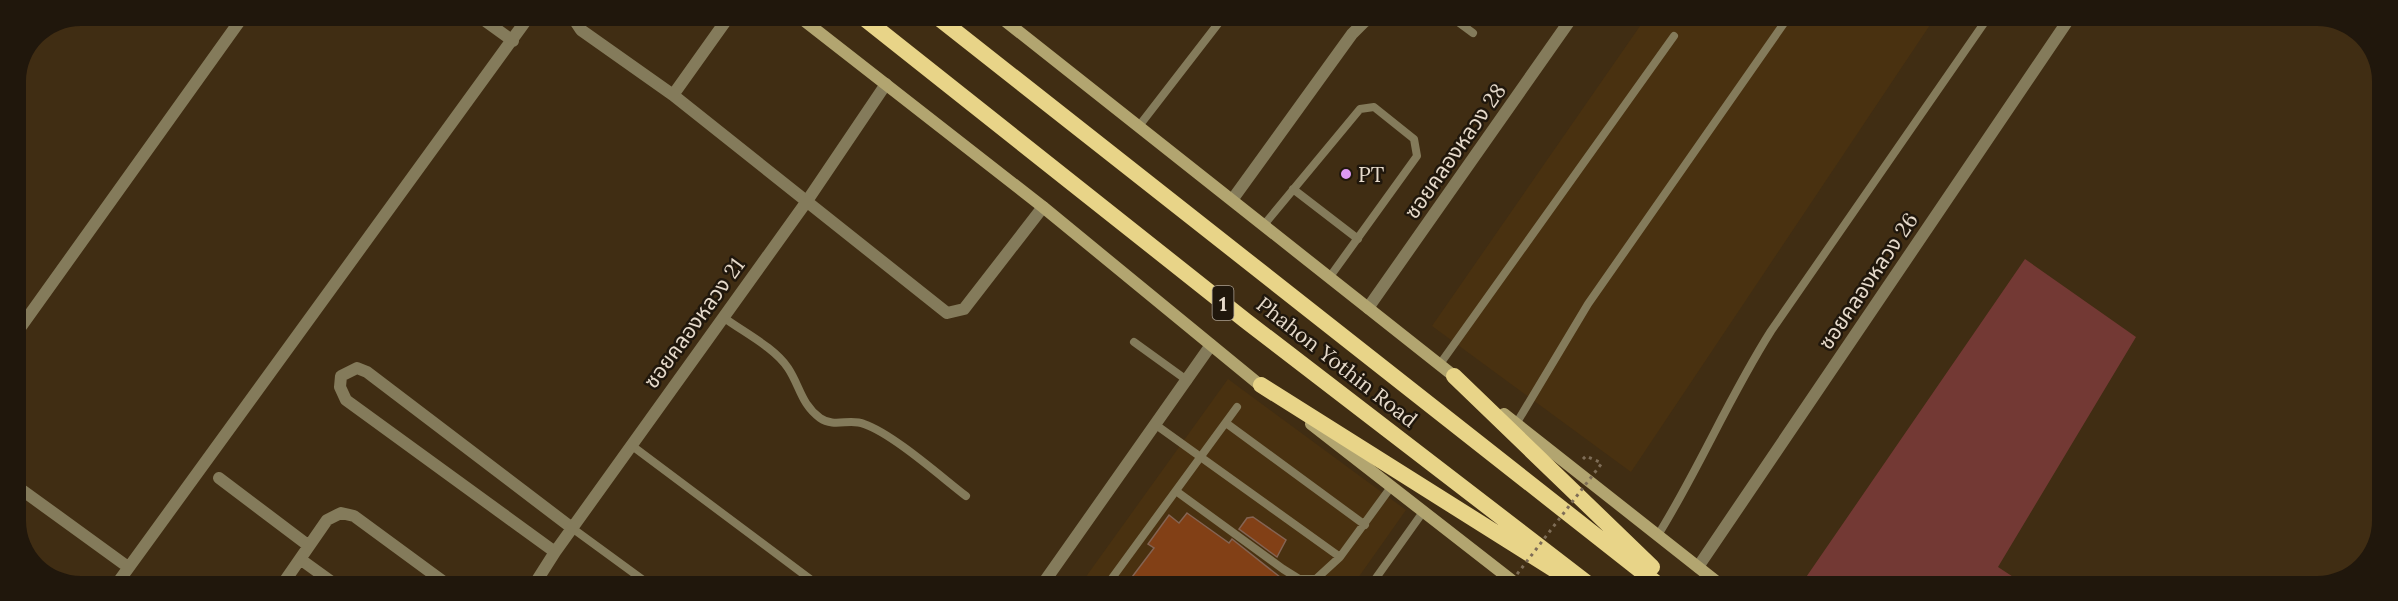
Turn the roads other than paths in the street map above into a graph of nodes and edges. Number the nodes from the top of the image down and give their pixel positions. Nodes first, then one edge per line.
1 (236, 26) edge
2 (492, 26) edge
3 (523, 26) edge
4 (578, 26) edge
5 (722, 26) edge
6 (811, 26) edge
7 (874, 26) edge
8 (950, 26) edge
9 (1012, 26) edge
10 (1216, 26) edge
11 (1360, 26) edge
12 (1464, 26) edge
13 (1566, 26) edge
14 (1782, 26) edge
15 (1982, 26) edge
16 (2064, 26) edge
17 (1473, 33) dead end
18 (1674, 36) dead end
19 (513, 41) junction
20 (885, 84) junction
21 (673, 95) junction
22 (1139, 126) junction
23 (1293, 189) junction
24 (1232, 200) junction
25 (807, 201) junction
26 (1043, 207) junction
27 (1263, 226) junction
28 (1358, 238) junction
29 (1329, 278) junction
30 (1368, 308) junction
31 (723, 317) junction
32 (26, 320) edge
33 (1134, 342) dead end
34 (1211, 345) junction
35 (1440, 364) junction
36 (1454, 376) junction
37 (1188, 381) junction
38 (1261, 385) junction
39 (1237, 407) dead end
40 (1226, 423) junction
41 (1516, 424) junction
42 (1156, 425) junction
43 (631, 445) junction
44 (1201, 457) junction
45 (219, 478) dead end
46 (1391, 487) junction
47 (1176, 491) junction
48 (26, 493) edge
49 (966, 495) dead end
50 (1423, 512) junction
51 (1365, 525) junction
52 (572, 528) junction
53 (1658, 535) junction
54 (309, 546) junction
55 (555, 552) junction
56 (1340, 556) junction
57 (300, 559) junction
58 (128, 567) junction
59 (1698, 567) junction
60 (122, 576) edge
61 (288, 576) edge
62 (324, 576) edge
63 (436, 576) edge
64 (540, 576) edge
65 (638, 576) edge
66 (806, 576) edge
67 (1048, 576) edge
68 (1114, 576) edge
69 (1295, 576) edge
70 (1319, 576) edge
71 (1377, 576) edge
72 (1507, 576) edge
73 (1563, 576) edge
74 (1578, 576) edge
75 (1647, 576) edge
76 (1661, 576) edge
77 (1709, 576) edge

1 - 32 street
2 - 19 street
3 - 19 street
4 - 21 street
5 - 21 street
6 - 20 main road, 1
7 - 74 highway, Phahon Yothin Road / 1
8 - 75 highway, Phahon Yothin Road / 1
9 - 22 main road
10 - 22 lane
11 - 24 street
12 - 17 lane
13 - 30 street, ซอยคลองหลวง 28
14 - 41 lane
15 - 53 lane
16 - 59 street, ซอยคลองหลวง 26
18 - 35 lane
19 - 58 street
20 - 25 street, ซอยคลองหลวง 21
20 - 26 main road, 1
21 - 25 street
22 - 24 main road
23 - 27 lane
23 - 28 lane
23 - 28 lane
24 - 27 main road
25 - 26 street
25 - 31 street, ซอยคลองหลวง 21
26 - 34 main road, 1
27 - 29 main road
28 - 29 lane
29 - 30 main road
30 - 35 main road
31 - 43 street, ซอยคลองหลวง 21
31 - 49 lane
33 - 37 lane
34 - 37 street
34 - 38 main road, 1
35 - 36 main road
36 - 41 main road
36 - 76 highway
37 - 42 street
38 - 46 main road, 1
38 - 73 highway
39 - 40 lane
40 - 44 lane
40 - 51 lane
41 - 53 main road
42 - 44 lane
42 - 67 street
43 - 52 street, ซอยคลองหลวง 21
43 - 66 lane
44 - 47 lane
44 - 56 lane
45 - 54 street
46 - 50 main road, 1
46 - 51 lane
47 - 68 lane
47 - 69 lane
48 - 58 street
50 - 71 lane
50 - 72 main road, 1
51 - 56 lane
52 - 55 street, ซอยคลองหลวง 21
52 - 55 street
52 - 65 lane
53 - 59 main road
54 - 57 street
54 - 63 street
55 - 64 street, ซอยคลองหลวง 21
56 - 70 lane
57 - 61 street
57 - 62 street
58 - 60 street
59 - 77 main road

